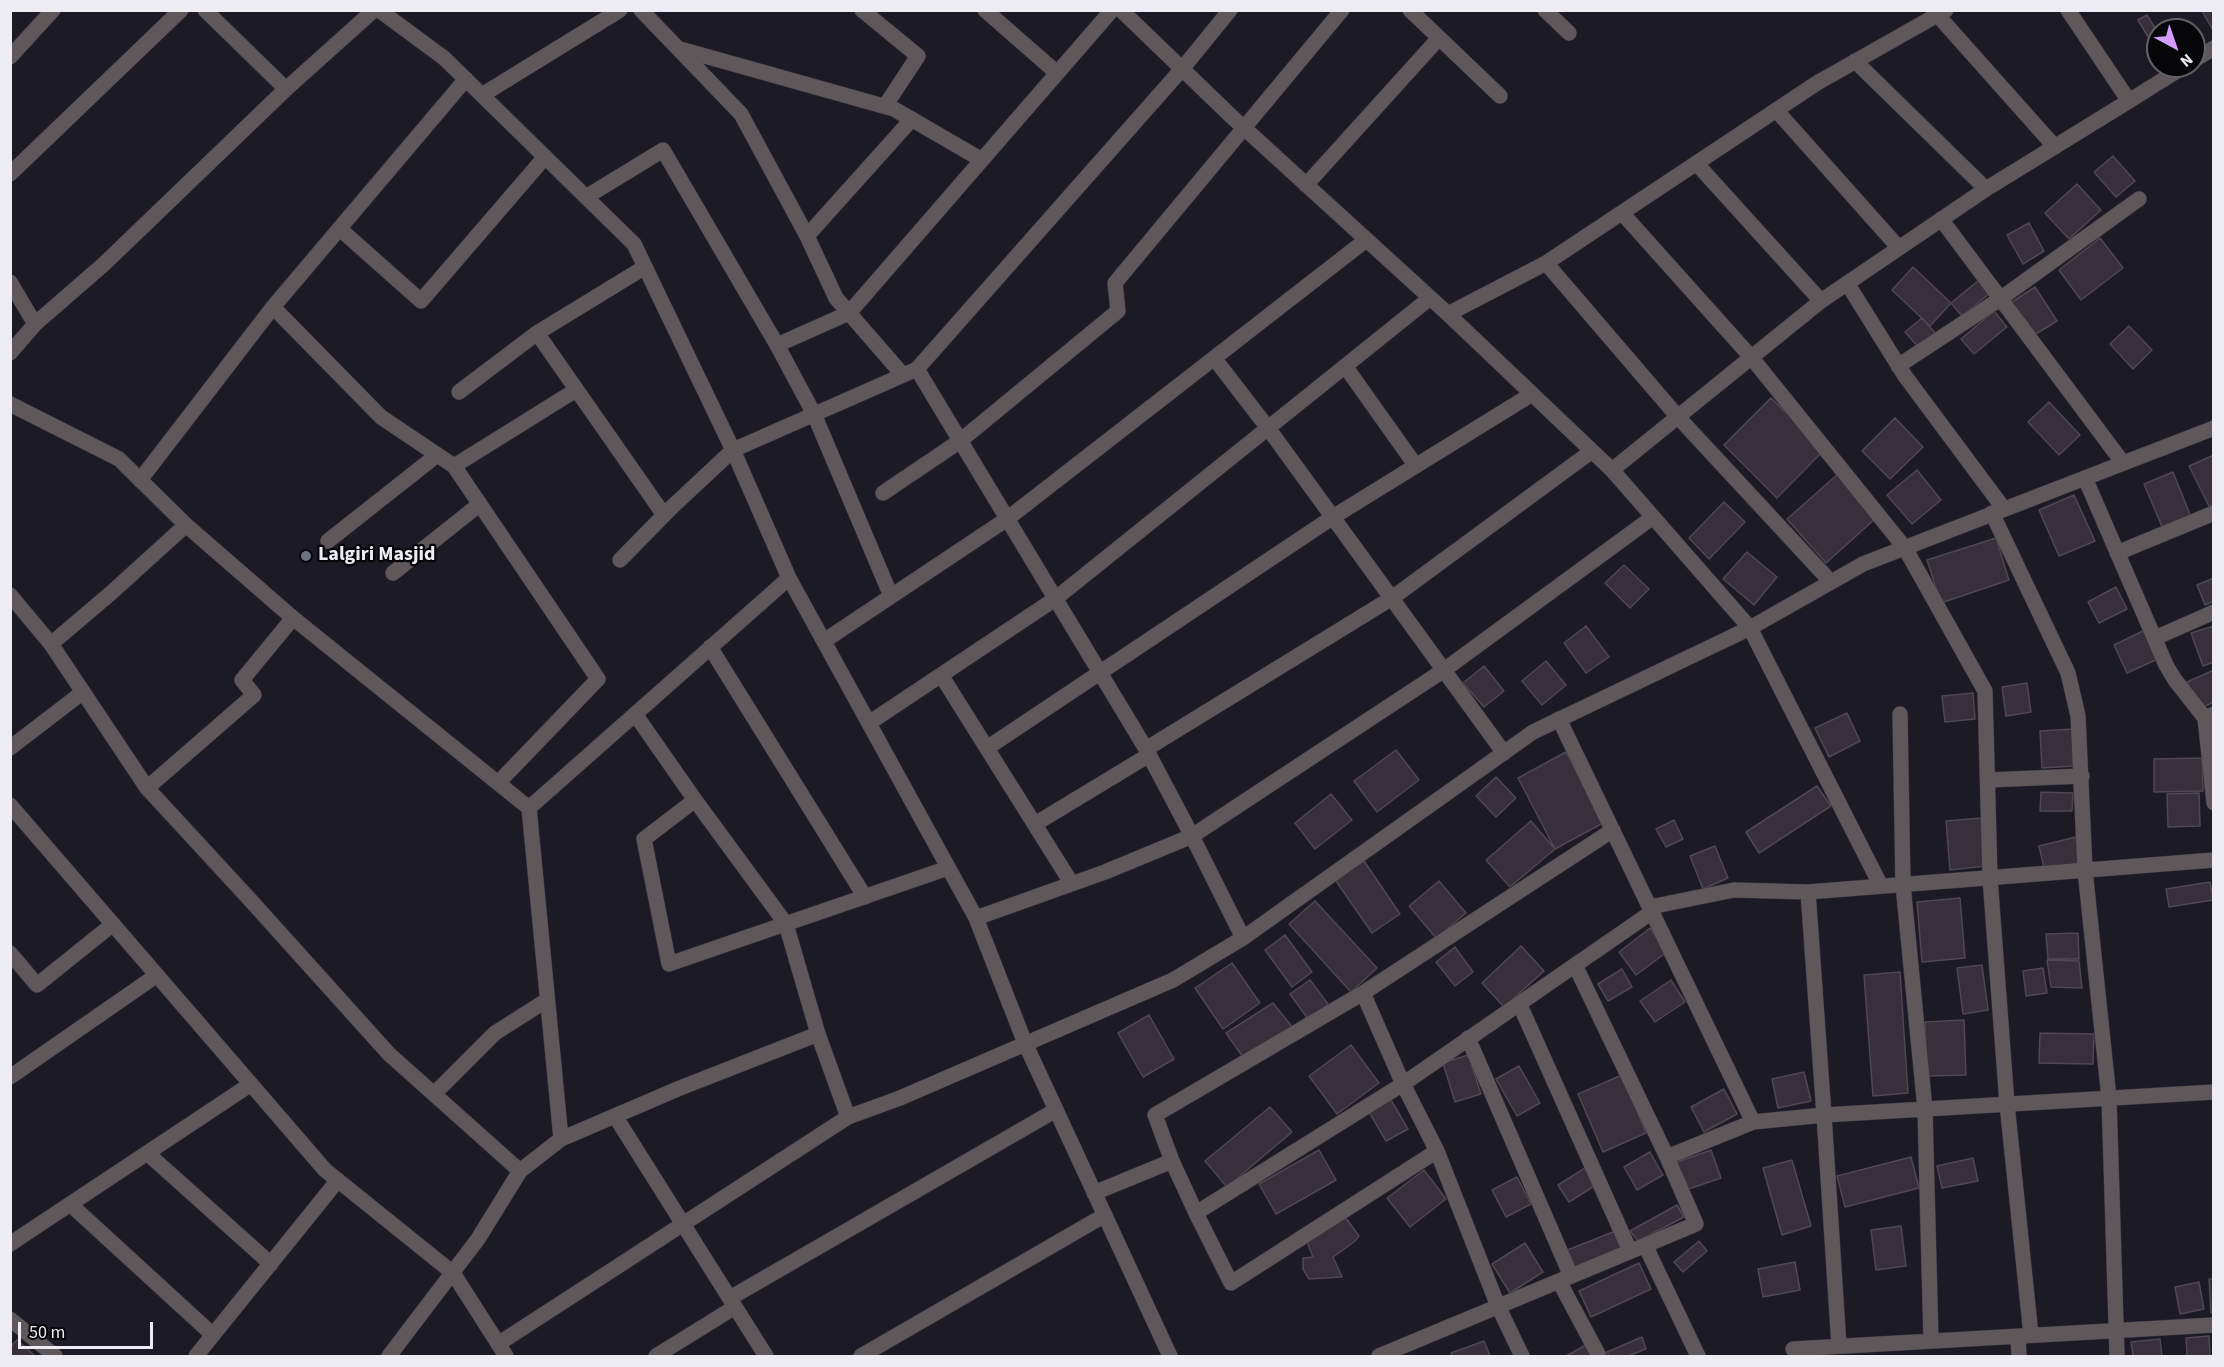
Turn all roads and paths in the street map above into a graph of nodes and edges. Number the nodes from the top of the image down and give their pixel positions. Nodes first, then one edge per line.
1 (53, 10) edge
2 (181, 10) edge
3 (205, 10) edge
4 (374, 10) edge
5 (379, 10) edge
6 (620, 10) edge
7 (641, 10) edge
8 (862, 10) edge
9 (985, 10) edge
10 (1112, 10) edge
11 (1122, 10) edge
12 (1230, 10) edge
13 (1342, 10) edge
14 (1545, 10) edge
15 (2068, 10) edge
16 (1414, 12) edge
17 (1938, 12) edge
18 (1569, 33) dead end
19 (1439, 38) junction
20 (678, 49) junction
21 (10, 57) edge
22 (1855, 61) junction
23 (1182, 69) junction
24 (1057, 73) junction
25 (2166, 78) edge
26 (466, 79) junction
27 (286, 89) junction
28 (482, 95) junction
29 (1500, 96) dead end
30 (2129, 101) junction
31 (885, 106) junction
32 (1776, 110) junction
33 (912, 119) junction
34 (1244, 128) junction
35 (2055, 147) junction
36 (545, 157) junction
37 (982, 160) junction
38 (1696, 163) junction
39 (10, 174) edge
40 (1306, 185) junction
41 (1986, 189) junction
42 (586, 197) junction
43 (2139, 200) dead end
44 (1622, 213) junction
45 (1941, 219) junction
46 (340, 229) junction
47 (807, 236) junction
48 (1366, 240) junction
49 (1899, 248) junction
50 (1546, 263) junction
51 (645, 267) junction
52 (10, 282) edge
53 (1846, 283) junction
54 (1430, 298) junction
55 (2000, 299) junction
56 (1821, 301) junction
57 (273, 307) junction
58 (849, 313) junction
59 (1448, 314) junction
60 (35, 324) junction
61 (537, 333) junction
62 (777, 345) junction
63 (10, 353) edge
64 (1751, 357) junction
65 (1214, 358) junction
66 (1345, 366) junction
67 (1898, 366) junction
68 (910, 372) junction
69 (576, 390) junction
70 (459, 392) dead end
71 (1532, 394) junction
72 (10, 404) edge
73 (814, 414) junction
74 (1678, 417) junction
75 (1268, 428) junction
76 (2214, 428) edge
77 (960, 441) junction
78 (733, 450) junction
79 (1592, 451) junction
80 (437, 455) junction
81 (2123, 463) junction
82 (454, 466) junction
83 (1416, 466) junction
84 (1612, 470) junction
85 (2085, 478) junction
86 (140, 480) junction
87 (883, 493) dead end
88 (480, 504) junction
89 (1998, 511) junction
90 (2214, 513) edge
91 (664, 515) junction
92 (1333, 517) junction
93 (1653, 517) junction
94 (1007, 519) junction
95 (186, 525) junction
96 (328, 541) dead end
97 (1905, 548) junction
98 (2117, 553) junction
99 (620, 560) dead end
100 (393, 573) dead end
101 (789, 578) junction
102 (1831, 582) junction
103 (10, 595) edge
104 (891, 596) junction
105 (1392, 598) junction
106 (1055, 599) junction
107 (2214, 612) edge
108 (293, 618) junction
109 (1750, 628) junction
110 (2155, 638) junction
111 (824, 641) junction
112 (51, 644) junction
113 (710, 647) junction
114 (1444, 670) junction
115 (1100, 673) junction
116 (941, 675) junction
117 (83, 692) junction
118 (634, 714) junction
119 (1900, 714) dead end
120 (2210, 716) edge
121 (1559, 719) junction
122 (869, 723) junction
123 (11, 746) edge
124 (987, 748) junction
125 (1148, 752) junction
126 (1504, 753) junction
127 (2082, 776) junction
128 (1988, 780) junction
129 (498, 783) junction
130 (147, 788) junction
131 (694, 800) junction
132 (2214, 803) edge
133 (10, 805) edge
134 (529, 808) junction
135 (1035, 824) junction
136 (1613, 830) junction
137 (1192, 836) junction
138 (2214, 860) edge
139 (948, 867) junction
140 (2085, 870) junction
141 (1990, 878) junction
142 (1072, 884) junction
143 (1903, 885) junction
144 (1881, 886) junction
145 (1808, 892) junction
146 (865, 897) junction
147 (1651, 910) junction
148 (976, 918) junction
149 (113, 924) junction
150 (786, 924) junction
151 (1243, 938) junction
152 (10, 953) edge
153 (1575, 965) junction
154 (157, 975) junction
155 (1363, 993) junction
156 (547, 1000) junction
157 (1519, 1004) junction
158 (818, 1034) junction
159 (1468, 1038) junction
160 (1025, 1043) junction
161 (10, 1077) edge
162 (251, 1084) junction
163 (1402, 1084) junction
164 (2214, 1092) edge
165 (434, 1094) junction
166 (2109, 1098) junction
167 (2007, 1104) junction
168 (1925, 1109) junction
169 (1056, 1110) junction
170 (1824, 1115) junction
171 (615, 1116) junction
172 (849, 1117) junction
173 (1754, 1122) junction
174 (561, 1139) junction
175 (1437, 1151) junction
176 (147, 1153) junction
177 (1667, 1157) junction
178 (1172, 1161) junction
179 (520, 1171) junction
180 (338, 1180) junction
181 (1094, 1193) junction
182 (70, 1204) junction
183 (1196, 1213) junction
184 (1105, 1215) junction
185 (683, 1224) junction
186 (10, 1244) edge
187 (1645, 1245) junction
188 (1630, 1251) junction
189 (271, 1264) junction
190 (453, 1273) junction
191 (1565, 1278) junction
192 (733, 1303) junction
193 (1498, 1306) junction
194 (10, 1319) edge
195 (2214, 1325) edge
196 (2116, 1331) junction
197 (213, 1335) junction
198 (2024, 1336) junction
199 (1931, 1341) junction
200 (1839, 1346) junction
201 (502, 1350) edge
202 (869, 1354) edge
203 (55, 1356) edge
204 (196, 1356) edge
205 (389, 1356) edge
206 (656, 1356) edge
207 (766, 1356) edge
208 (1170, 1356) edge
209 (1379, 1356) edge
210 (1522, 1356) edge
211 (1599, 1356) edge
212 (1698, 1356) edge
213 (1798, 1356) edge
214 (2019, 1356) edge
215 (2117, 1356) edge

1 - 21 street
2 - 39 street
3 - 27 street
4 - 27 street
5 - 26 street
6 - 28 street
7 - 20 street
8 - 31 street
9 - 24 street
10 - 24 street
11 - 23 street
12 - 23 street
13 - 34 street
14 - 18 street
15 - 30 street
16 - 19 street
17 - 22 street
17 - 35 street
19 - 29 street
19 - 40 street
20 - 31 street
20 - 47 street
22 - 32 street
22 - 41 street
23 - 34 street
23 - 68 street
24 - 37 street
25 - 30 street
26 - 28 street
26 - 46 street
27 - 60 street
28 - 36 street
30 - 35 street
31 - 33 street
32 - 38 street
32 - 49 street
33 - 37 street
33 - 47 street
34 - 40 street
34 - 77 street
35 - 41 street
36 - 42 street
36 - 46 street
37 - 58 street
38 - 44 street
38 - 56 street
40 - 48 street
41 - 45 street
42 - 51 street
42 - 62 street
43 - 55 street
44 - 50 street
44 - 64 street
45 - 49 street
45 - 55 street
46 - 57 street
47 - 58 street
48 - 54 street
48 - 65 street
49 - 53 street
50 - 59 street
50 - 74 street
51 - 61 street
51 - 78 street
52 - 60 street
53 - 56 street
53 - 67 street
54 - 59 street
54 - 66 street
55 - 67 street
55 - 81 street
56 - 64 street
57 - 80 street
57 - 86 street
58 - 62 street
58 - 68 street
59 - 71 street
60 - 63 street
61 - 69 street
61 - 70 street
62 - 73 street
64 - 74 street
64 - 97 street
65 - 75 street
65 - 94 street
66 - 75 street
66 - 83 street
67 - 89 street
68 - 73 street
68 - 77 street
69 - 82 street
69 - 91 street
71 - 79 street
71 - 83 street
72 - 86 street
73 - 78 street
73 - 104 street
74 - 84 street
74 - 102 street
75 - 92 street
75 - 106 street
76 - 81 street
77 - 87 street
77 - 94 street
78 - 91 street
78 - 101 street
79 - 84 street
79 - 105 street
80 - 82 street
80 - 96 street
81 - 85 street
82 - 88 street
83 - 92 street
84 - 93 street
85 - 89 street
85 - 98 street
86 - 95 street
88 - 100 street
88 - 129 street
89 - 97 street
89 - 127 street
90 - 98 street
91 - 99 street
92 - 105 street
92 - 115 street
93 - 109 street
93 - 114 street
94 - 104 street
94 - 106 street
95 - 108 street
95 - 112 street
97 - 102 street
97 - 128 street
98 - 110 street
101 - 111 street
101 - 113 street
102 - 109 street
103 - 112 street
104 - 111 street
105 - 114 street
105 - 125 street
106 - 115 street
106 - 116 street
107 - 110 street
108 - 129 street
108 - 130 street
109 - 121 street
109 - 144 street
110 - 120 street
111 - 122 street
112 - 117 street
113 - 118 street
113 - 146 street
114 - 126 street
114 - 137 street
115 - 124 street
115 - 125 street
116 - 122 street
116 - 124 street
117 - 123 street
117 - 130 street
118 - 131 street
118 - 134 street
119 - 143 street
120 - 132 street
121 - 126 street
121 - 136 street
122 - 139 street
124 - 135 street
125 - 135 street
125 - 137 street
126 - 151 street
127 - 128 street
127 - 140 street
128 - 141 street
129 - 134 street
130 - 165 street
131 - 150 street
131 - 150 street
133 - 149 street
134 - 156 street
135 - 142 street
136 - 147 street
136 - 155 street
137 - 142 street
137 - 151 street
138 - 140 street
139 - 146 street
139 - 148 street
140 - 141 street
140 - 166 street
141 - 143 street
141 - 167 street
142 - 148 street
143 - 144 street
143 - 168 street
144 - 145 street
145 - 147 street
145 - 170 street
146 - 150 street
147 - 153 street
147 - 173 street
148 - 160 street
149 - 152 street
149 - 154 street
150 - 158 street
151 - 160 street
153 - 157 street
153 - 177 street
154 - 161 street
154 - 162 street
155 - 163 street
155 - 178 street
156 - 165 street
156 - 174 street
157 - 159 street
157 - 188 street
158 - 171 street
158 - 172 street
159 - 163 street
159 - 191 street
160 - 169 street
160 - 172 street
162 - 176 street
162 - 180 street
163 - 175 street
163 - 183 street
164 - 166 street
165 - 179 street
166 - 167 street
166 - 196 street
167 - 168 street
167 - 198 street
168 - 170 street
168 - 199 street
169 - 181 street
169 - 192 street
170 - 173 street
170 - 200 street
171 - 174 street
171 - 185 street
172 - 185 street
173 - 177 street
174 - 179 street
175 - 183 street
175 - 193 street
176 - 182 street
176 - 189 street
177 - 187 street
178 - 181 street
178 - 183 street
179 - 190 street
180 - 189 street
180 - 190 street
181 - 184 street
182 - 186 street
182 - 197 street
184 - 202 street
184 - 208 street
185 - 192 street
185 - 201 street
187 - 188 street
187 - 212 street
188 - 191 street
189 - 197 street
190 - 201 street
190 - 205 street
191 - 193 street
191 - 211 street
192 - 206 street
192 - 207 street
193 - 209 street
193 - 210 street
194 - 203 street
195 - 196 street
196 - 198 street
196 - 215 street
197 - 204 street
198 - 199 street
198 - 214 street
199 - 200 street
200 - 213 street

